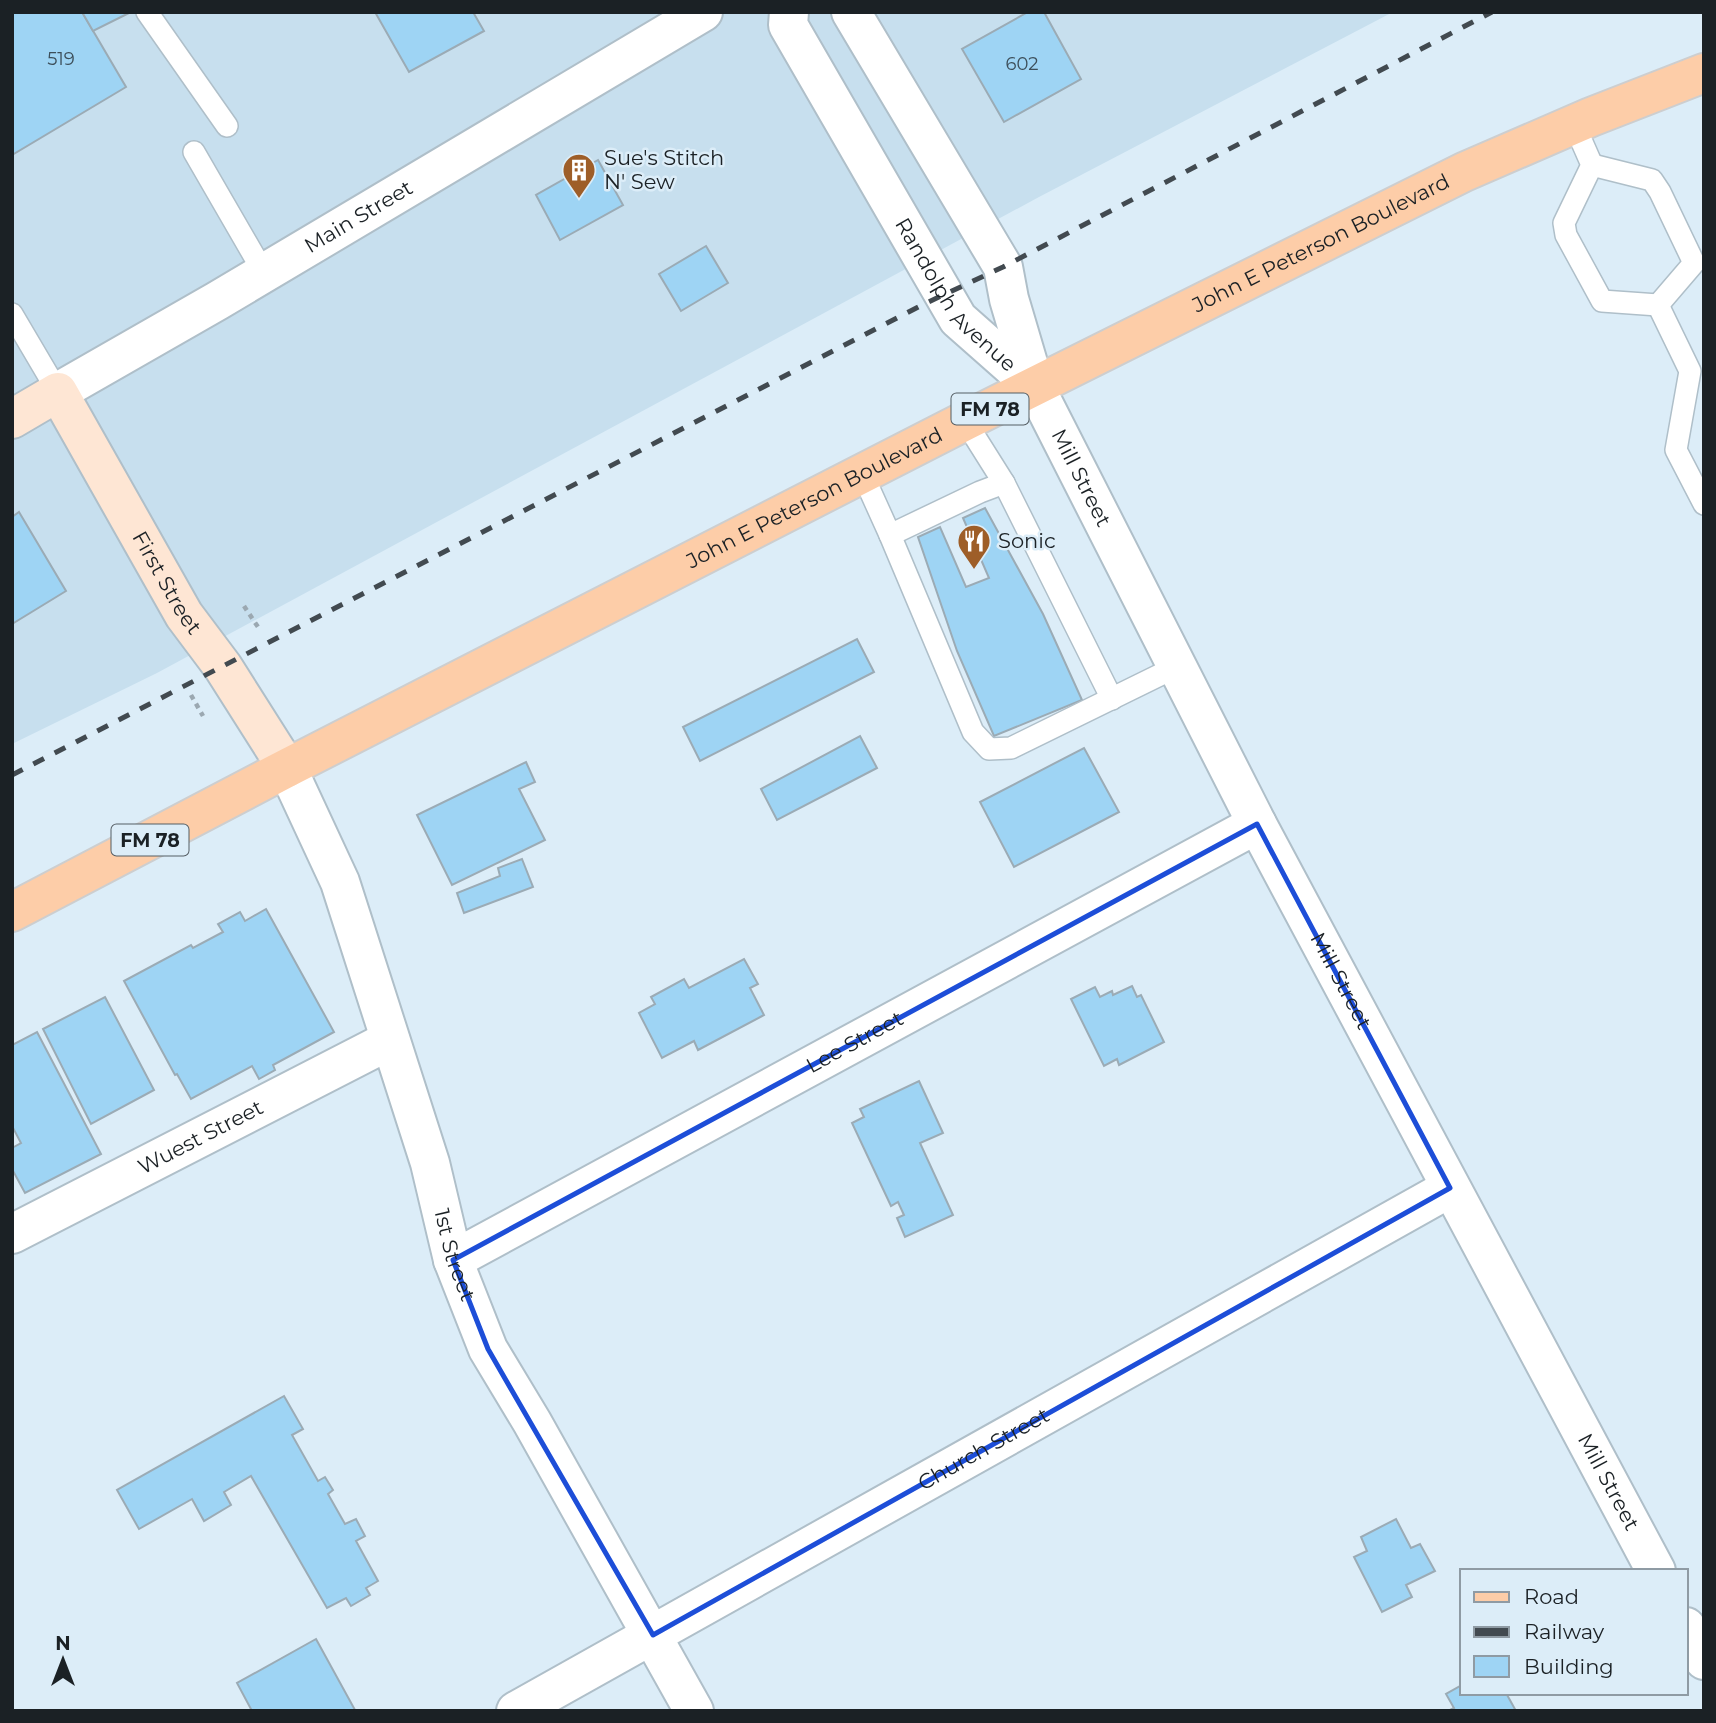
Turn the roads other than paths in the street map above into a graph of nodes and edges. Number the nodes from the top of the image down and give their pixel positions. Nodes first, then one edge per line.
1 (147, 12) edge
2 (703, 12) edge
3 (789, 12) edge
4 (851, 12) edge
5 (1704, 73) edge
6 (1574, 124) junction
7 (227, 126) dead end
8 (194, 152) dead end
9 (1592, 165) junction
10 (264, 273) junction
11 (1658, 305) junction
12 (12, 314) edge
13 (1697, 368) edge
14 (1035, 387) junction
15 (58, 392) junction
16 (12, 419) edge
17 (965, 421) junction
18 (862, 473) junction
19 (1004, 483) junction
20 (1704, 504) edge
21 (890, 536) junction
22 (1178, 666) junction
23 (1112, 699) junction
24 (287, 768) junction
25 (1257, 824) junction
26 (12, 912) edge
27 (390, 1040) junction
28 (1450, 1188) junction
29 (12, 1234) edge
30 (453, 1260) junction
31 (1655, 1569) edge
32 (1688, 1631) edge
33 (653, 1635) junction
34 (1704, 1660) edge
35 (516, 1711) edge
36 (694, 1711) edge

1 - 7 lane
2 - 10 street, Main Street
3 - 14 street, Randolph Avenue
4 - 14 street, Randolph Avenue
5 - 6 main road, John E Peterson Boulevard / FM 78
6 - 9 lane
6 - 14 main road, John E Peterson Boulevard / FM 78
8 - 10 lane
9 - 11 lane
9 - 11 lane
10 - 15 street, Main Street
11 - 13 lane
12 - 15 lane
13 - 20 lane
14 - 17 main road, John E Peterson Boulevard / FM 78
14 - 22 street, Mill Street
15 - 16 main road, Main Street
15 - 24 main road, First Street
17 - 18 main road, John E Peterson Boulevard / FM 78
17 - 19 lane
18 - 21 lane
18 - 24 main road, John E Peterson Boulevard / FM 78
19 - 21 lane
19 - 23 lane
21 - 23 lane
22 - 23 lane
22 - 25 street, Mill Street
24 - 26 main road, John E Peterson Boulevard / FM 78
24 - 27 street, 1st Street
25 - 28 street, Mill Street
25 - 30 street, Lee Street
27 - 29 street, Wuest Street
27 - 30 street, 1st Street
28 - 31 street, Mill Street
28 - 33 street, Church Street
30 - 33 street, 1st Street
32 - 34 street
33 - 35 street, Church Street
33 - 36 street, 1st Street

